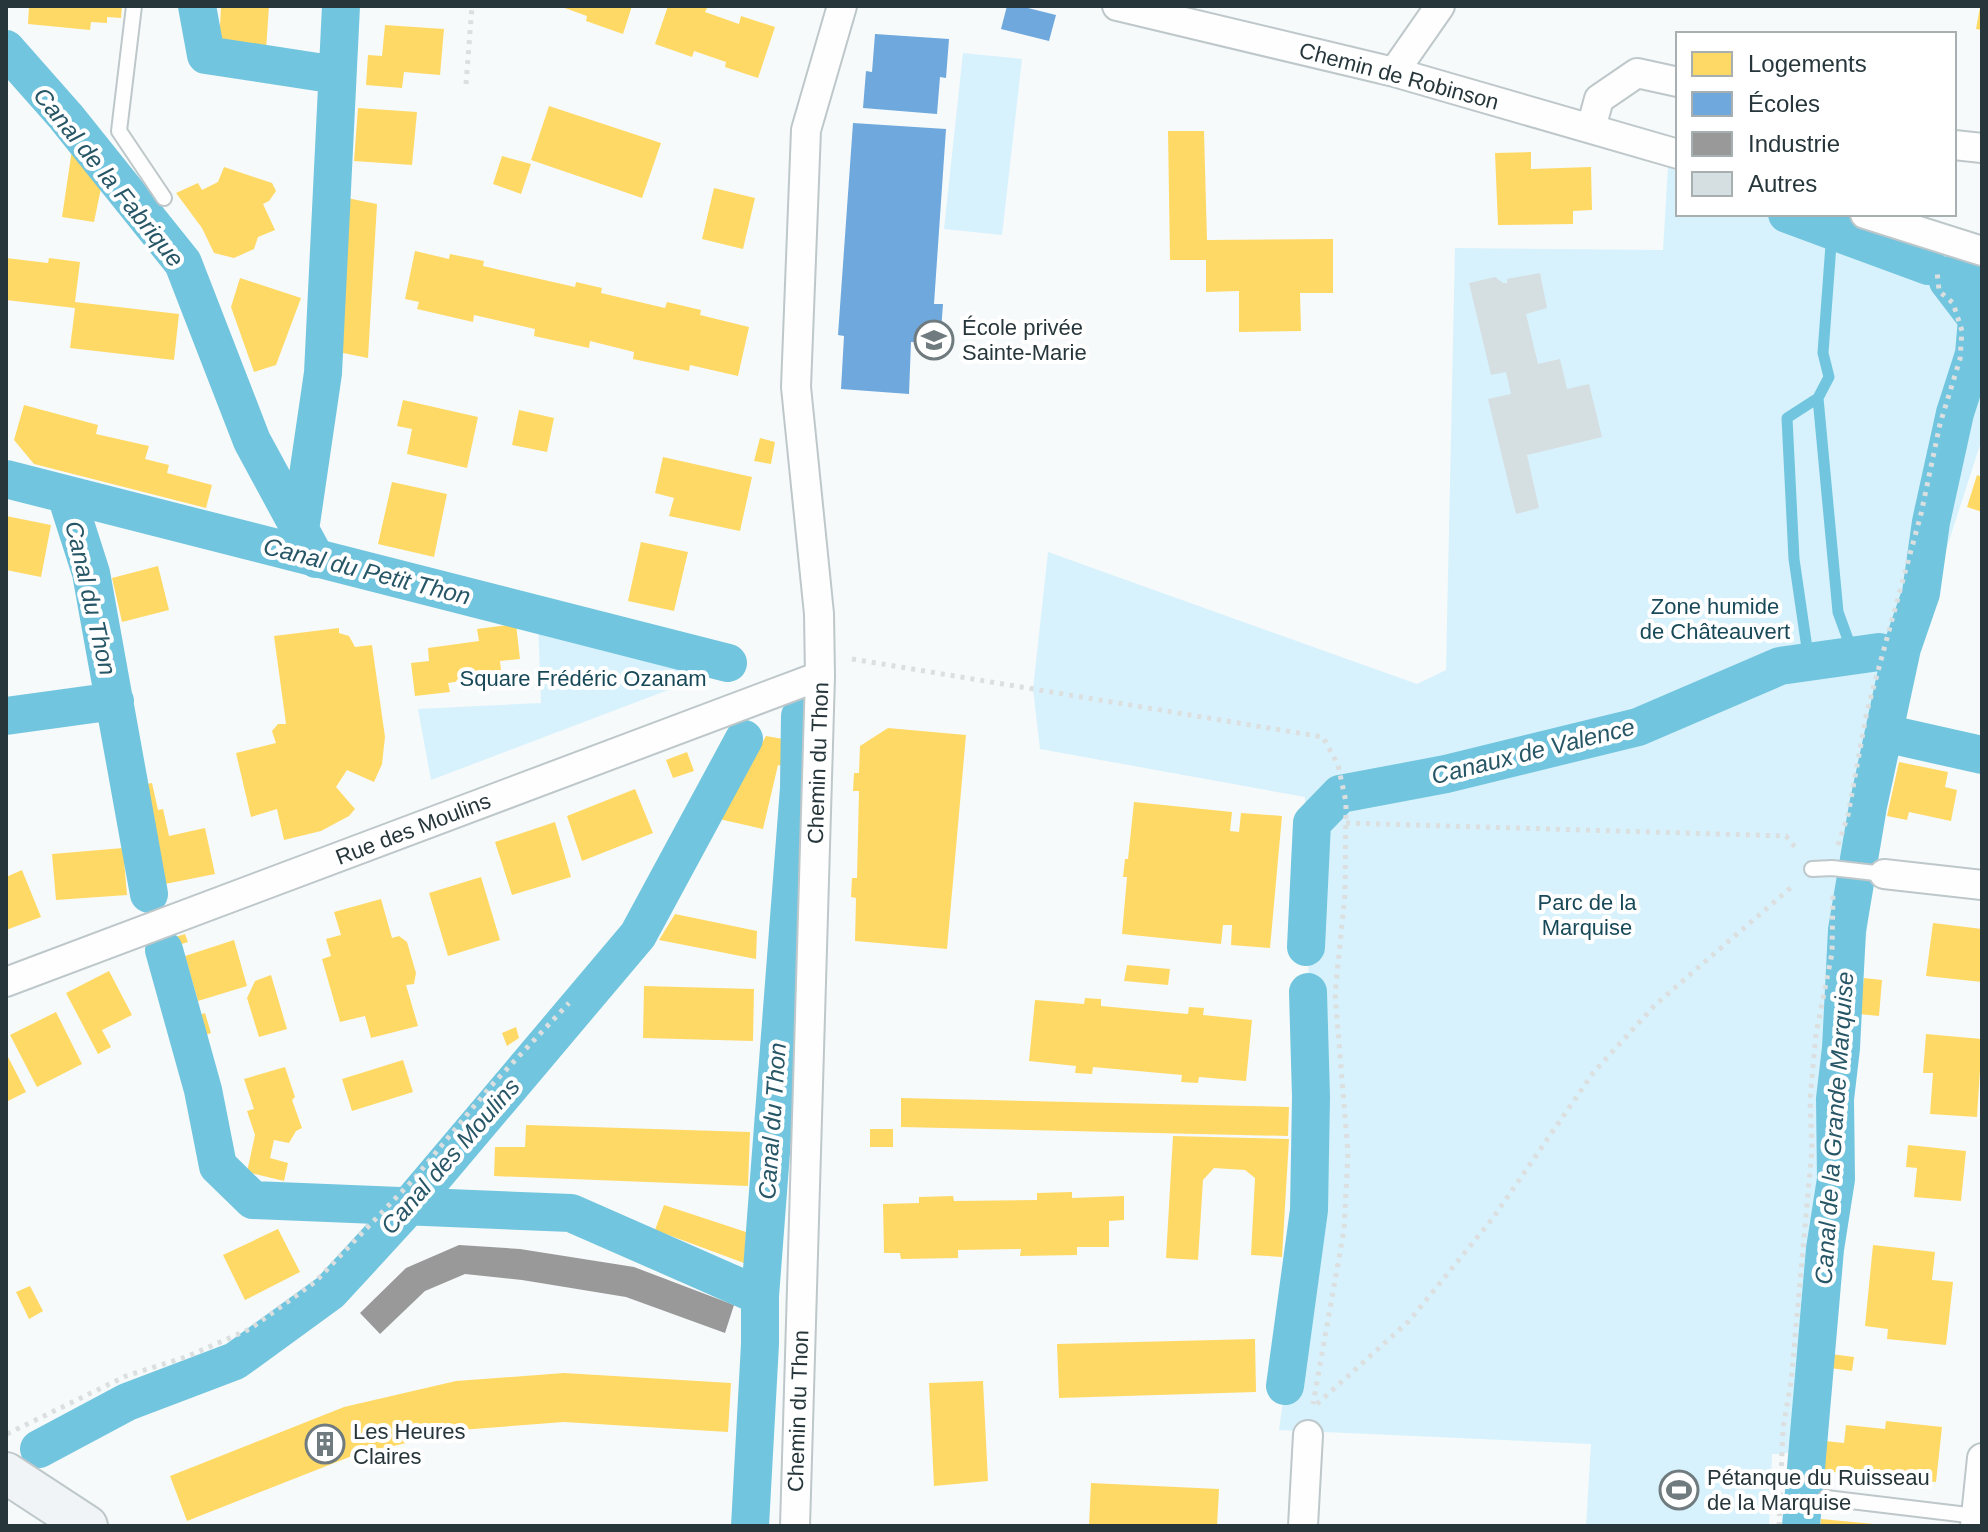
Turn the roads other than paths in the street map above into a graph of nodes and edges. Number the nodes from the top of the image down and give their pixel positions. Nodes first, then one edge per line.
1 (134, 6) edge
2 (842, 6) edge
3 (1117, 6) edge
4 (1440, 6) edge
5 (1394, 72) junction
6 (1676, 82) edge
7 (1591, 128) junction
8 (1956, 145) edge
9 (1982, 148) edge
10 (1676, 153) edge
11 (164, 198) dead end
12 (1871, 216) edge
13 (1982, 251) edge
14 (820, 665) junction
15 (1812, 869) road end
16 (1884, 874) joint
17 (1982, 885) edge
18 (6, 982) edge
19 (1308, 1435) dead end
20 (1982, 1458) edge
21 (6, 1473) edge
22 (1826, 1498) dead end
23 (1975, 1521) edge
24 (87, 1526) edge
25 (795, 1526) edge
26 (1303, 1526) edge

1 - 11 lane
2 - 14 street, Chemin du Thon
3 - 5 street, Chemin de Robinson
4 - 5 street
5 - 7 street, Chemin de Robinson
6 - 7 street
7 - 10 street, Chemin de Robinson
8 - 9 street
12 - 13 street
14 - 18 street, Rue des Moulins
14 - 25 street, Chemin du Thon
15 - 16 lane
16 - 17 street
19 - 26 street
20 - 23 street
21 - 24 street
22 - 23 lane

